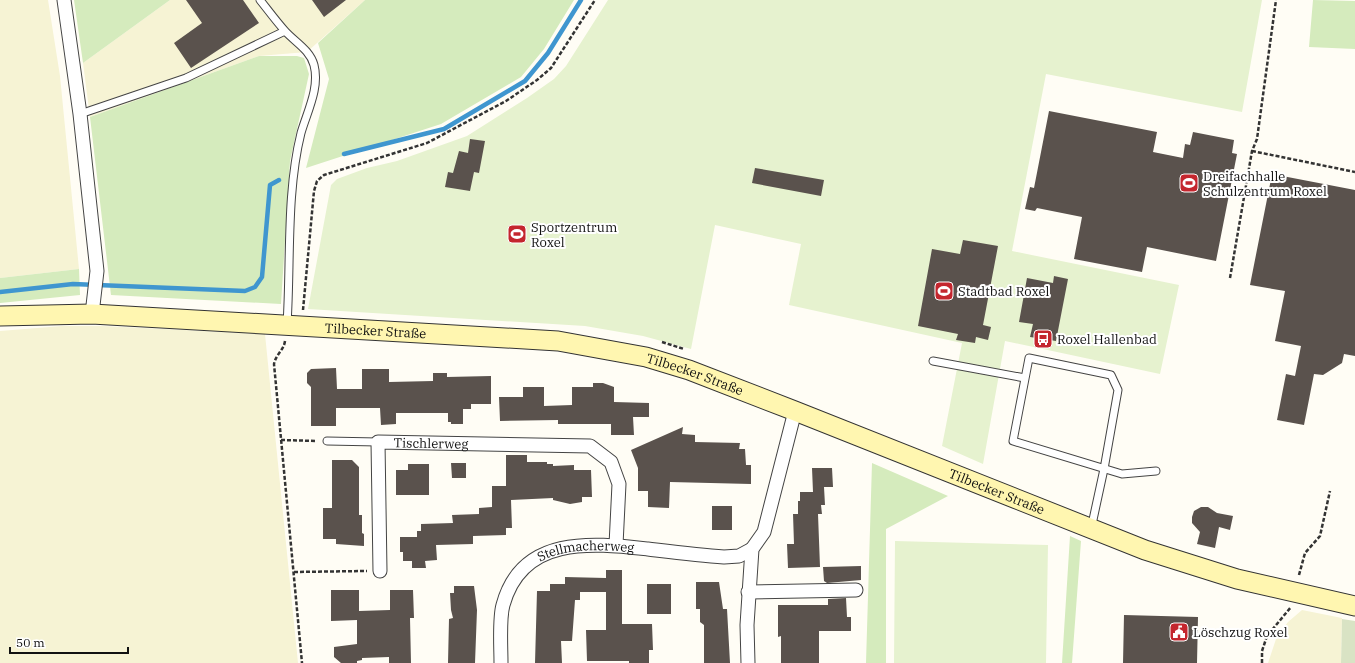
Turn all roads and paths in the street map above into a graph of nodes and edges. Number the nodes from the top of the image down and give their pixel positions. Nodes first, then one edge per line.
1 (64, 0) edge
2 (260, 0) edge
3 (595, 0) edge
4 (1276, 0) edge
5 (285, 31) junction
6 (80, 114) junction
7 (1252, 151) junction
8 (1355, 172) edge
9 (1230, 278) dead end
10 (303, 313) dead end
11 (92, 314) junction
12 (0, 316) edge
13 (287, 325) junction
14 (933, 361) dead end
15 (1025, 378) junction
16 (795, 411) junction
17 (281, 440) junction
18 (327, 441) joint
19 (378, 442) junction
20 (1104, 469) junction
21 (1156, 471) dead end
22 (1330, 491) dead end
23 (1090, 529) junction
24 (616, 545) junction
25 (752, 549) junction
26 (380, 571) joint
27 (294, 572) junction
28 (1297, 581) dead end
29 (856, 590) dead end
30 (748, 592) junction
31 (1292, 604) dead end
32 (1355, 606) edge
33 (302, 663) edge
34 (501, 663) edge
35 (748, 663) edge
36 (1262, 663) edge

1 - 6 street
2 - 5 lane
3 - 10 path
4 - 7 path
5 - 6 lane
5 - 13 lane
6 - 11 street
7 - 8 path
7 - 9 path
11 - 12 main road, Tilbecker Straße
11 - 13 main road, Tilbecker Straße
13 - 16 main road, Tilbecker Straße
13 - 17 path
14 - 15 lane
15 - 20 lane
15 - 20 lane
16 - 23 main road, Tilbecker Straße
16 - 25 street
17 - 18 path
17 - 27 path
18 - 19 lane
19 - 24 street, Tischlerweg
19 - 26 street, Tischlerweg
20 - 21 lane
20 - 23 lane
22 - 28 path
23 - 32 main road, Tilbecker Straße
24 - 25 street, Stellmacherweg
24 - 34 street, Stellmacherweg
25 - 30 street
26 - 27 path
27 - 33 path
29 - 30 street
30 - 35 street
31 - 36 path

